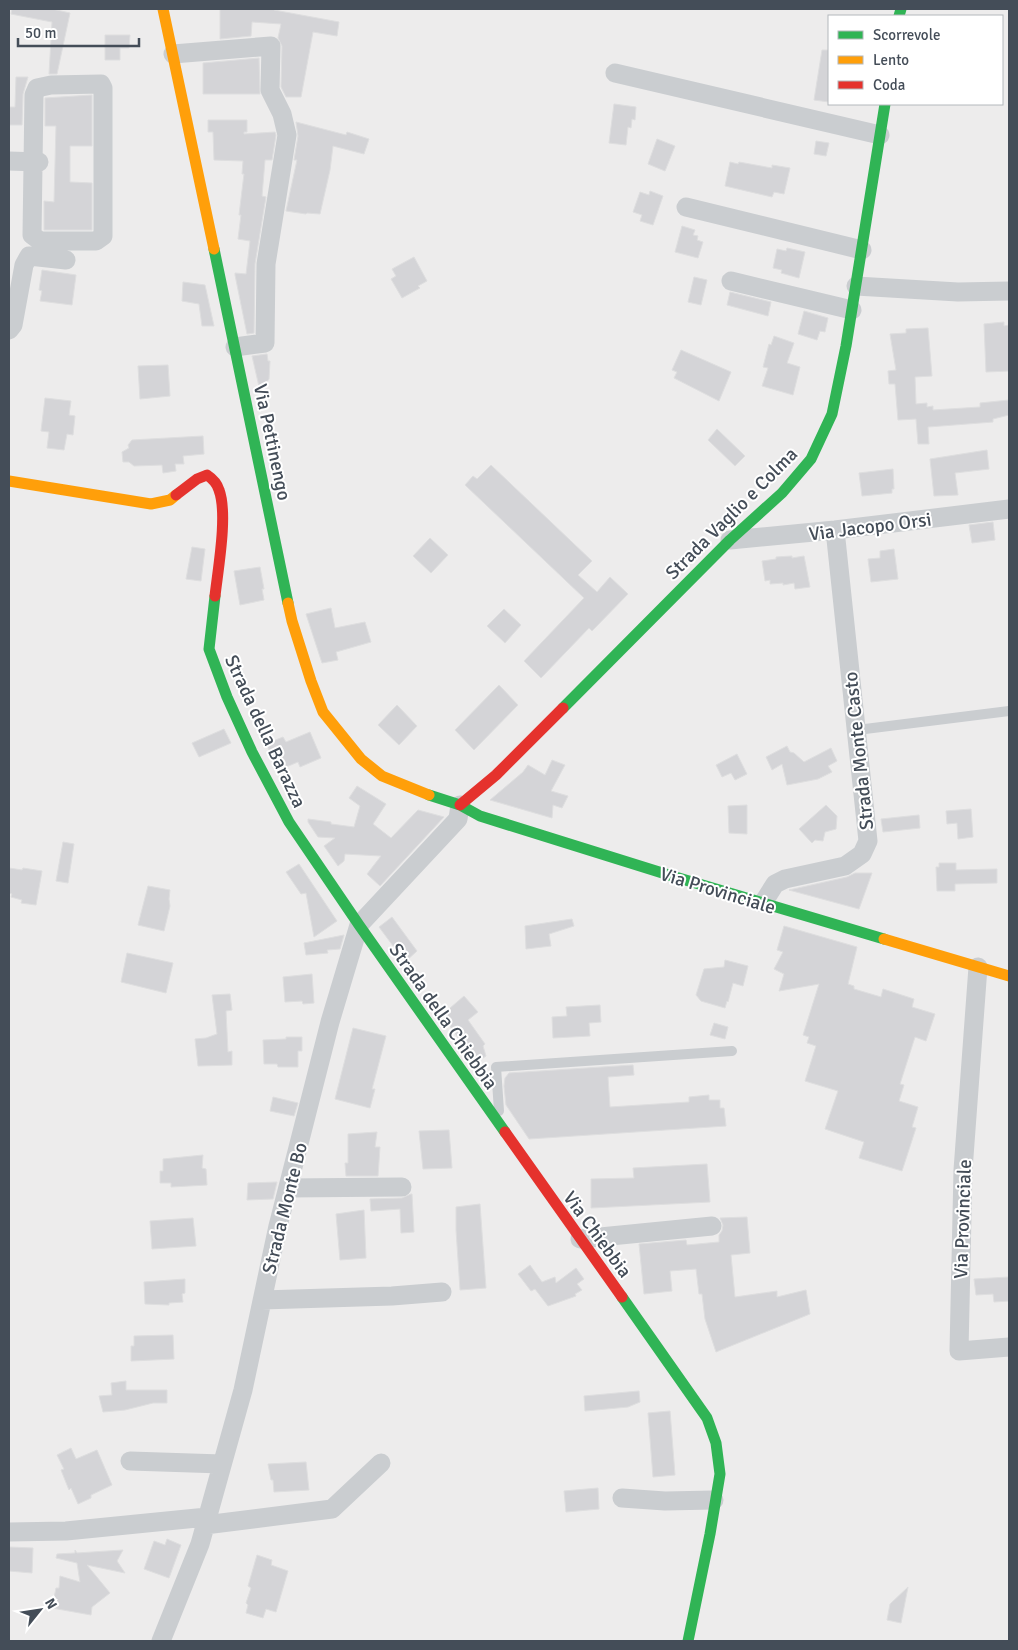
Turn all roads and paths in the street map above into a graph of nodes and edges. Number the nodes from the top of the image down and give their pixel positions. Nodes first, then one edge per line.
1 (163, 9) edge
2 (173, 54) junction
3 (615, 73) dead end
4 (885, 105) edge
5 (880, 135) junction
6 (9, 162) edge
7 (36, 162) junction
8 (686, 207) dead end
9 (862, 250) junction
10 (66, 260) dead end
11 (731, 281) dead end
12 (856, 286) junction
13 (1009, 291) edge
14 (852, 310) junction
15 (9, 330) edge
16 (235, 347) junction
17 (9, 481) edge
18 (1009, 509) edge
19 (835, 530) junction
20 (730, 540) junction
21 (1009, 711) edge
22 (857, 730) junction
23 (460, 805) junction
24 (763, 903) junction
25 (359, 925) junction
26 (978, 967) junction
27 (1009, 976) edge
28 (732, 1051) dead end
29 (500, 1127) junction
30 (402, 1187) dead end
31 (288, 1188) junction
32 (712, 1226) dead end
33 (580, 1239) junction
34 (442, 1292) dead end
35 (262, 1300) junction
36 (1009, 1347) edge
37 (130, 1461) dead end
38 (381, 1463) dead end
39 (222, 1464) junction
40 (622, 1498) dead end
41 (714, 1500) junction
42 (206, 1521) junction
43 (9, 1532) edge
44 (161, 1641) edge
45 (688, 1641) edge

1 - 2 street, Via Pettinengo
2 - 16 street, Via Pettinengo
2 - 16 street
3 - 5 street
4 - 5 street, Strada Vaglio e Colma
5 - 9 street, Strada Vaglio e Colma
6 - 7 street
7 - 7 street
8 - 9 street
9 - 12 street, Strada Vaglio e Colma
10 - 15 street
11 - 14 street
12 - 13 street
12 - 14 street, Strada Vaglio e Colma
14 - 20 street, Strada Vaglio e Colma
16 - 23 street, Via Pettinengo
17 - 25 street, Strada della Barazza
18 - 19 street, Via Jacopo Orsi
19 - 20 street, Via Jacopo Orsi
19 - 22 street, Strada Monte Casto
20 - 23 street, Strada Vaglio e Colma
21 - 22 lane
22 - 24 street, Strada Monte Casto
23 - 24 street, Via Provinciale
23 - 25 street, Strada Monte Bo
24 - 26 street, Via Provinciale
25 - 29 street, Strada della Chiebbia
25 - 31 street, Strada Monte Bo
26 - 27 street, Via Provinciale
26 - 36 street, Via Provinciale
28 - 29 lane
29 - 33 street, Via Chiebbia
30 - 31 street
31 - 35 street, Strada Monte Bo
32 - 33 street
33 - 41 street, Via Chiebbia
34 - 35 street
35 - 39 street, Strada Monte Bo
37 - 39 street
38 - 42 street
39 - 42 street, Strada Monte Bo
40 - 41 street
41 - 45 street, Via Chiebbia
42 - 43 street
42 - 44 street, Strada Monte Bo

